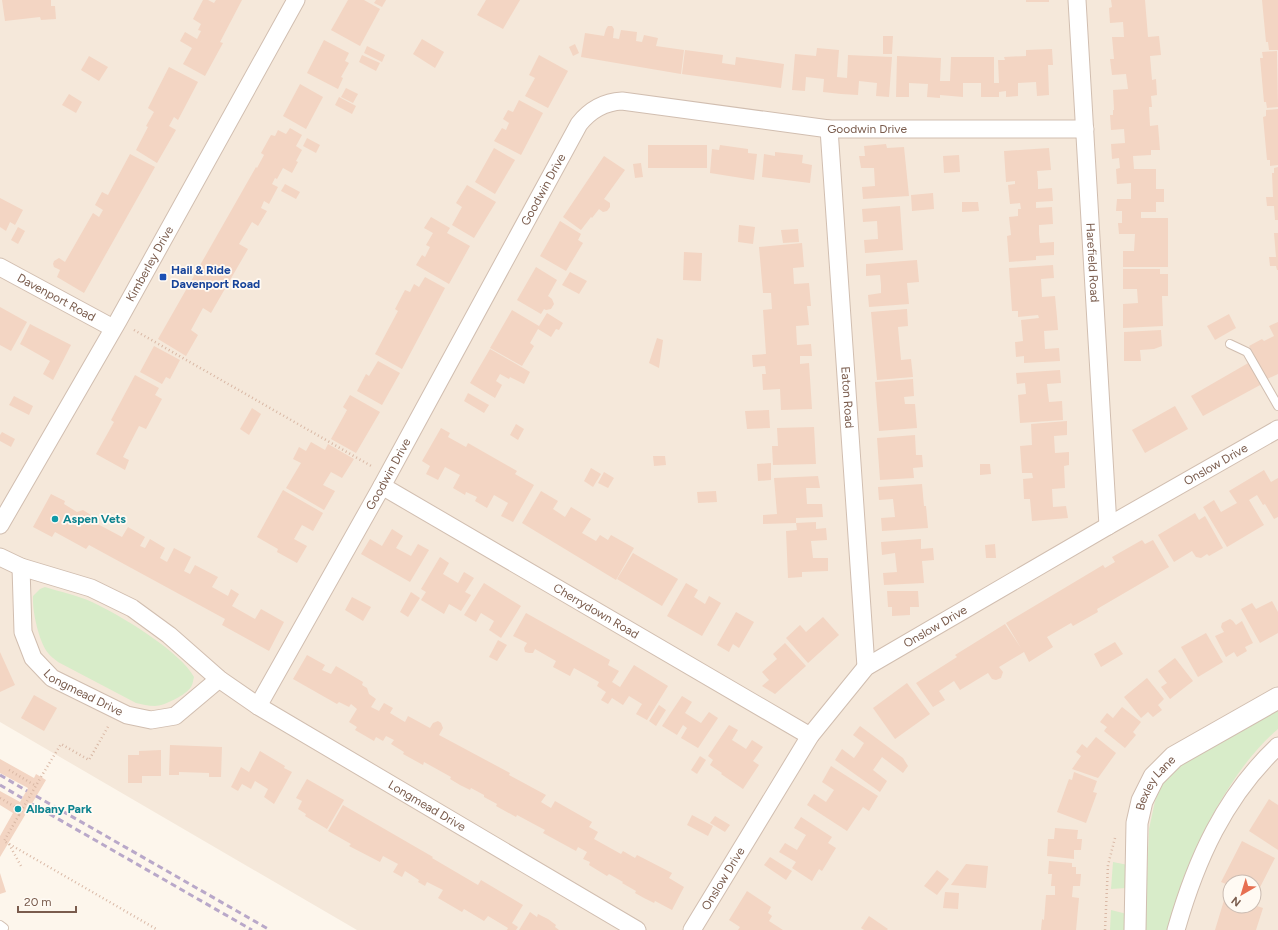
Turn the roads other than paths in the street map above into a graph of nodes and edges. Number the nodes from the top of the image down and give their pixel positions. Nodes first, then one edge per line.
1 (296, 0) edge
2 (1077, 0) edge
3 (829, 129) junction
4 (1085, 129) junction
5 (0, 267) edge
6 (116, 325) junction
7 (1230, 344) dead end
8 (1278, 406) edge
9 (1278, 429) edge
10 (385, 480) junction
11 (0, 525) edge
12 (1108, 526) junction
13 (0, 557) edge
14 (21, 567) junction
15 (866, 667) junction
16 (219, 679) junction
17 (1278, 698) edge
18 (258, 706) junction
19 (810, 736) junction
20 (1278, 746) edge
21 (638, 930) edge
22 (692, 930) edge
23 (1135, 930) edge
24 (1176, 930) edge

1 - 6 street, Kimberley Drive
2 - 4 street, Harefield Road
3 - 4 street, Goodwin Drive
3 - 10 street, Goodwin Drive
3 - 15 street, Eaton Road
4 - 12 street, Harefield Road
5 - 6 street, Davenport Road
6 - 11 street, Kimberley Drive
7 - 8 lane
9 - 12 street, Onslow Drive
10 - 18 street, Goodwin Drive
10 - 19 street, Cherrydown Road
12 - 15 street, Onslow Drive
13 - 14 street, Longmead Drive
14 - 16 street, Longmead Drive
14 - 16 street, Longmead Drive
15 - 19 street, Onslow Drive
16 - 18 street, Longmead Drive
17 - 23 street, Bexley Lane
18 - 21 street, Longmead Drive
19 - 22 street, Onslow Drive
20 - 24 street

